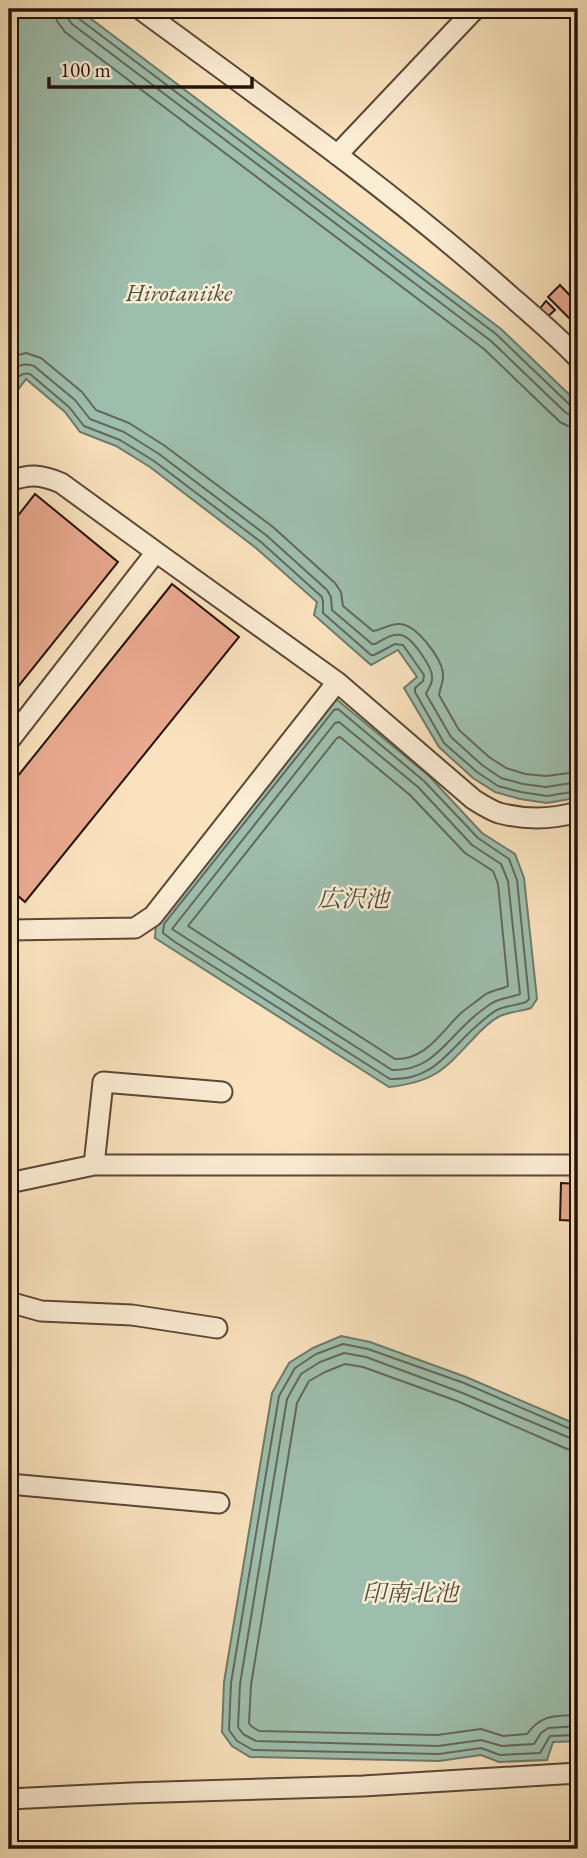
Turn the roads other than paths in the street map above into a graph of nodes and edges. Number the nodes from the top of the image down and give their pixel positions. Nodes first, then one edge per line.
1 (140, 9) edge
2 (475, 9) edge
3 (337, 155) junction
4 (578, 358) edge
5 (9, 481) edge
6 (156, 552) junction
7 (337, 682) junction
8 (9, 741) edge
9 (578, 812) edge
10 (9, 930) edge
11 (222, 1092) dead end
12 (94, 1165) junction
13 (578, 1165) edge
14 (9, 1183) edge
15 (9, 1302) edge
16 (217, 1328) dead end
17 (9, 1484) edge
18 (219, 1503) dead end
19 (578, 1773) edge
20 (9, 1799) edge

1 - 3 street
2 - 3 street
3 - 4 street
5 - 6 street
6 - 7 street
6 - 8 street
7 - 9 street
7 - 10 street
11 - 12 street
12 - 13 street
12 - 14 street
15 - 16 street
17 - 18 street
19 - 20 street

